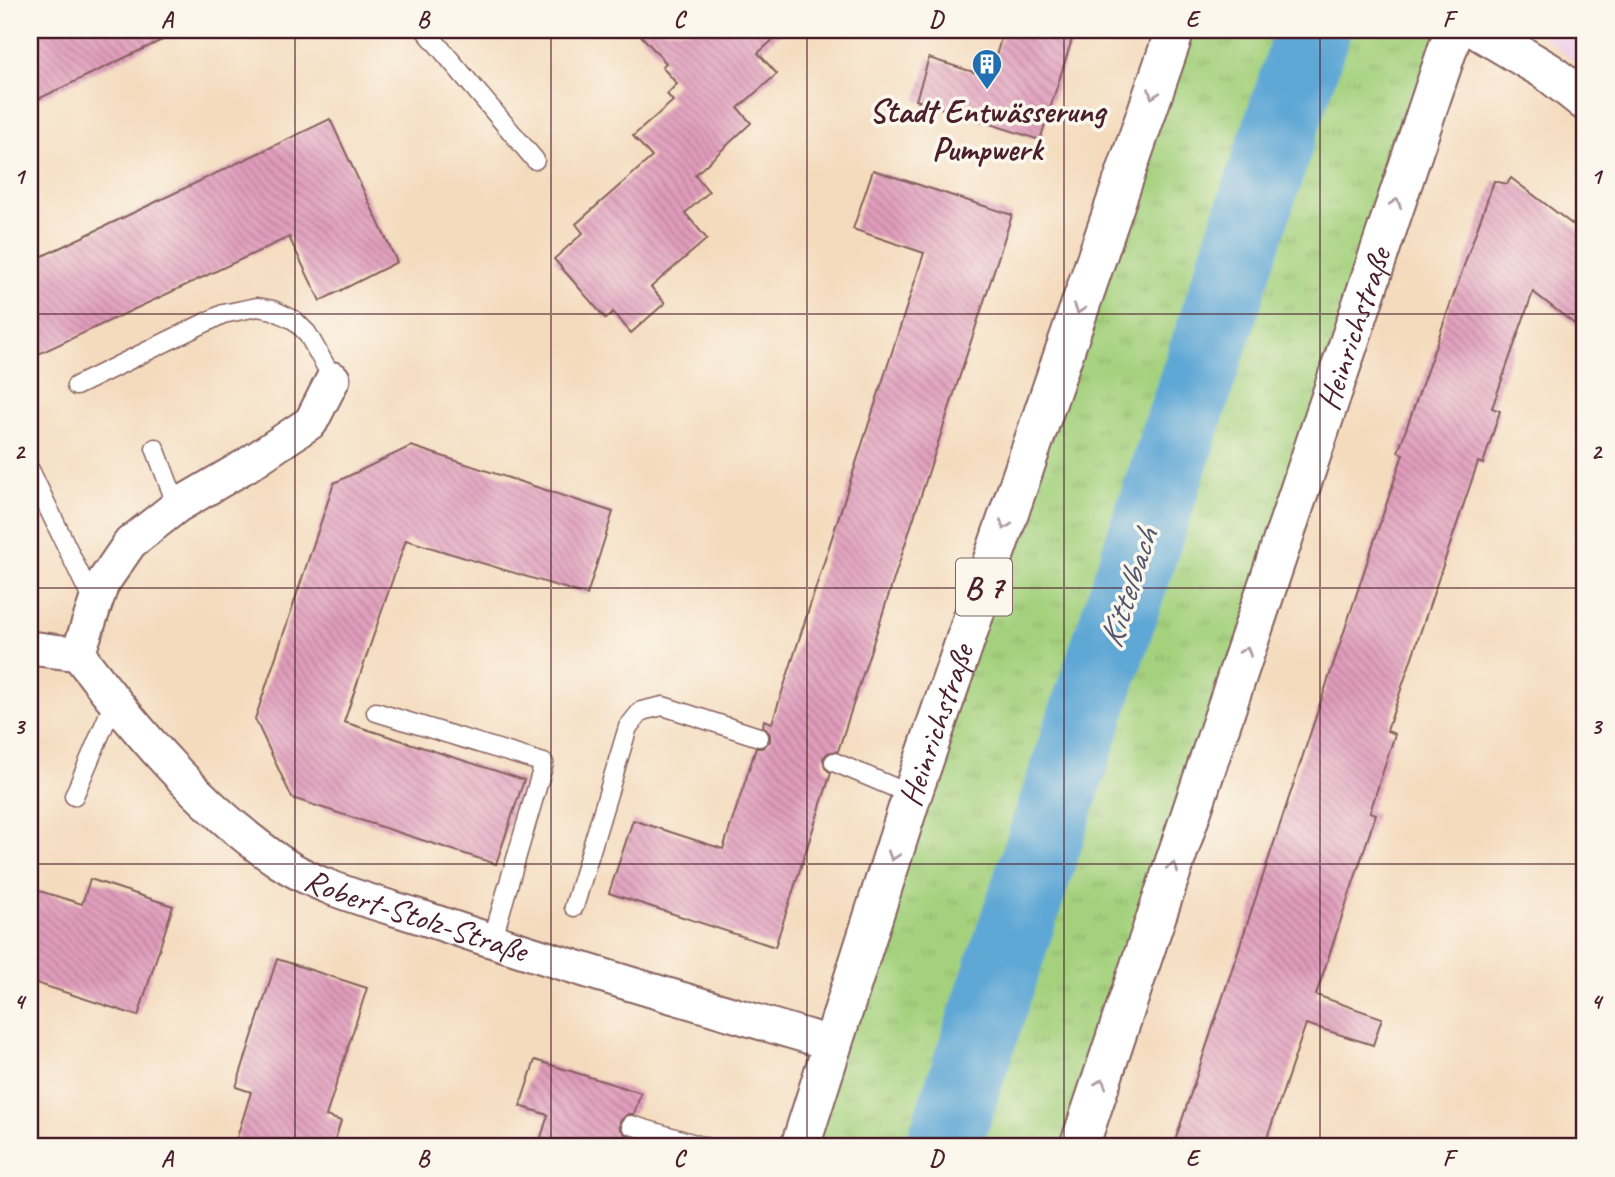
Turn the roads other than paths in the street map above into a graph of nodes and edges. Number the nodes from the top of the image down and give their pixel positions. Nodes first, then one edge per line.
1 (425, 30) edge
2 (1175, 30) edge
3 (1454, 30) edge
4 (1478, 30) edge
5 (1585, 101) edge
6 (535, 160) dead end
7 (333, 379) joint
8 (76, 386) dead end
9 (155, 448) dead end
10 (30, 470) edge
11 (177, 506) junction
12 (96, 608) junction
13 (30, 648) edge
14 (78, 654) junction
15 (114, 702) junction
16 (376, 712) dead end
17 (759, 737) dead end
18 (834, 762) dead end
19 (912, 794) junction
20 (74, 796) dead end
21 (574, 907) dead end
22 (492, 941) junction
23 (833, 1044) junction
24 (631, 1125) dead end
25 (705, 1147) edge
26 (800, 1147) edge
27 (1079, 1147) edge

1 - 6 lane
2 -> 19 main road, Heinrichstraße / B 7
27 -> 3 main road, Heinrichstraße
4 - 5 main road
7 - 8 lane
7 - 11 street
9 - 11 lane
10 - 12 lane
11 - 12 street
12 - 14 street
13 - 14 street
14 - 15 street, Robert-Stolz-Straße
15 - 20 lane
15 - 22 street, Robert-Stolz-Straße
16 - 22 lane
17 - 21 lane
18 - 19 lane
19 -> 23 main road, Heinrichstraße / B 7
22 - 23 street, Robert-Stolz-Straße
23 - 26 main road, Heinrichstraße / B 7
24 - 25 lane

